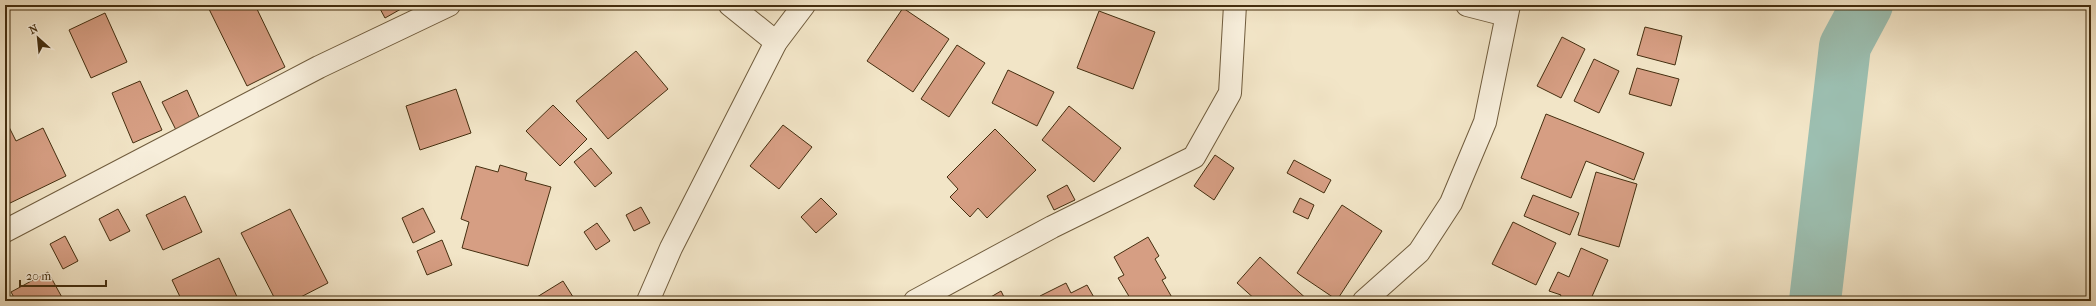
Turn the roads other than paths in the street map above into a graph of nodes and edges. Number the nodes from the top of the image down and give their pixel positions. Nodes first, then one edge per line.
1 (449, 5) edge
2 (730, 5) edge
3 (804, 5) edge
4 (1235, 5) edge
5 (1467, 5) edge
6 (1508, 10) edge
7 (776, 42) junction
8 (5, 231) edge
9 (648, 301) edge
10 (915, 301) edge
11 (1364, 301) edge

1 - 8 street
2 - 7 street
3 - 7 street
4 - 10 street
5 - 6 street
6 - 11 street
7 - 9 street

